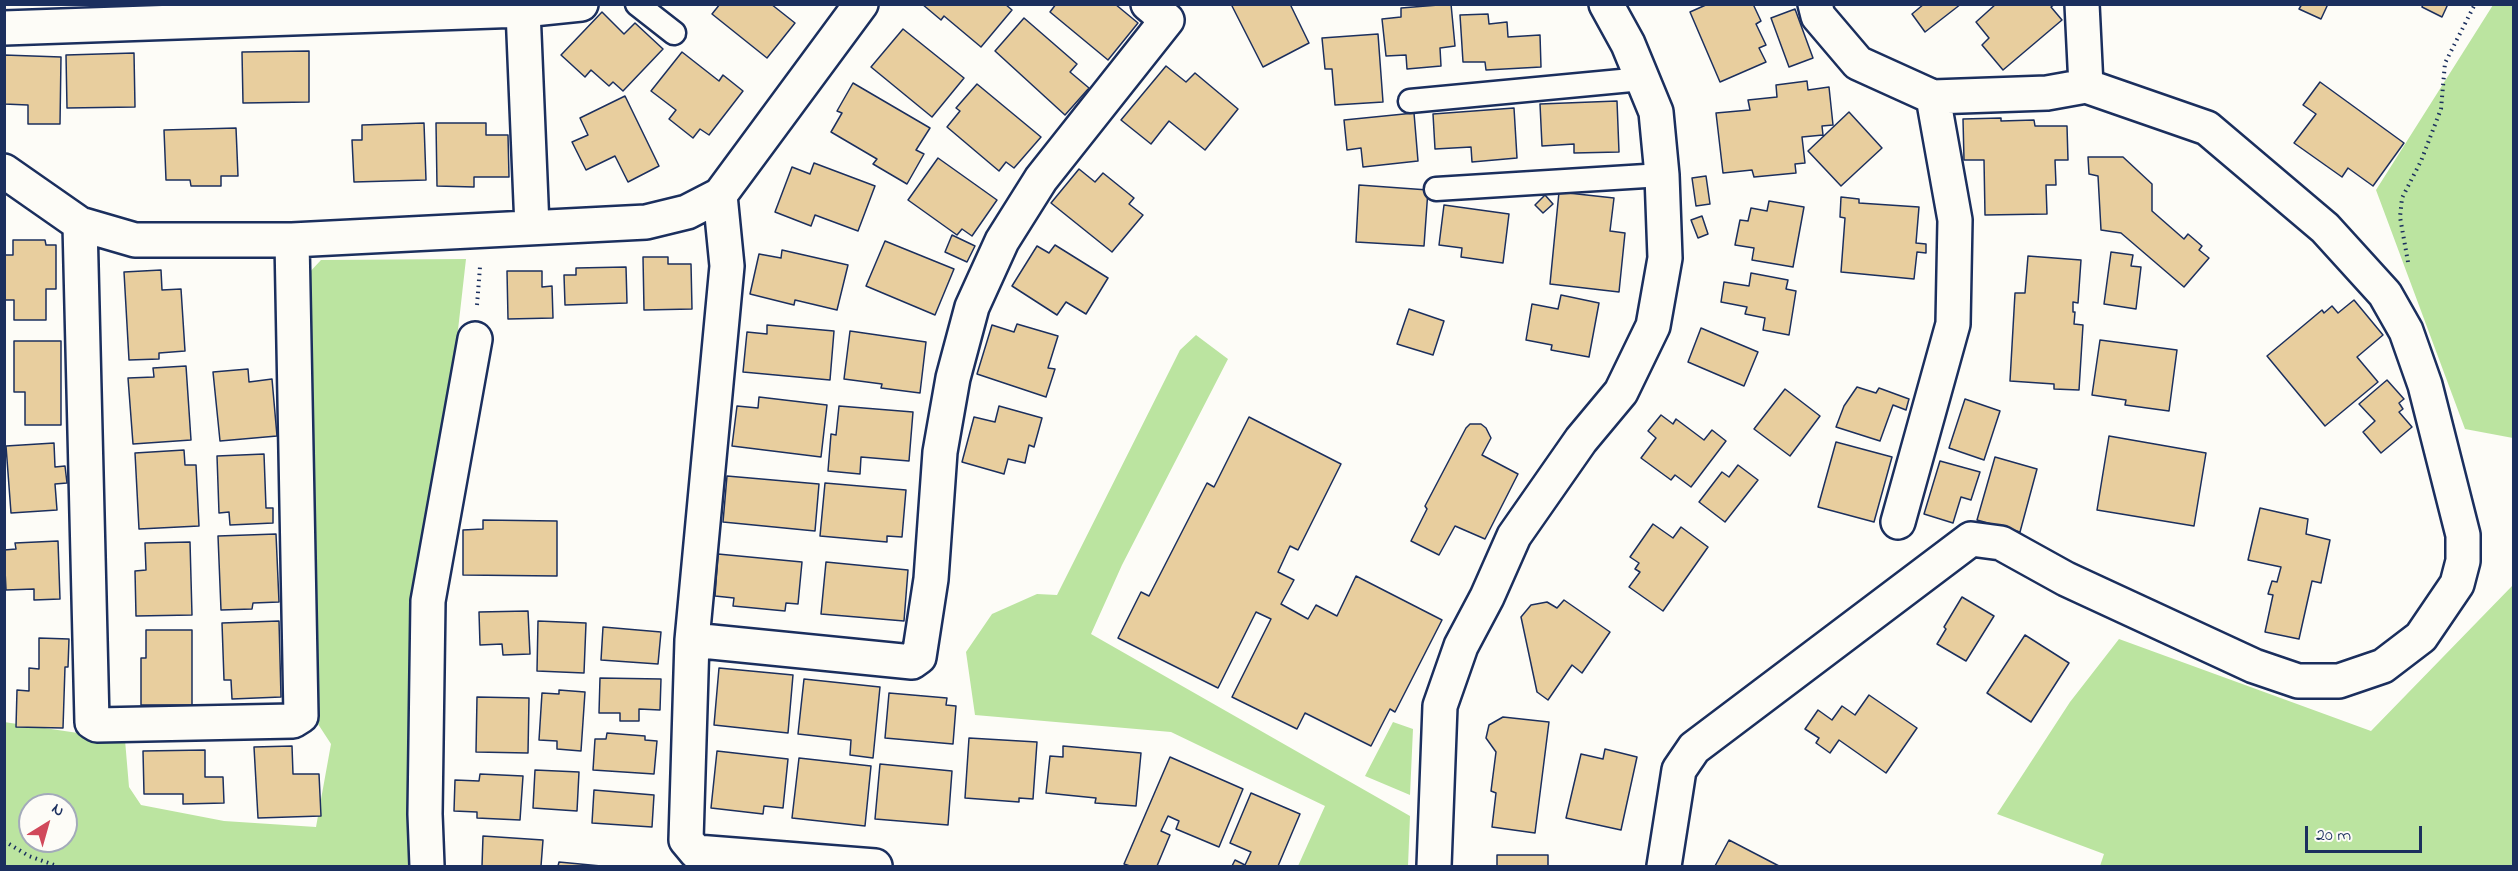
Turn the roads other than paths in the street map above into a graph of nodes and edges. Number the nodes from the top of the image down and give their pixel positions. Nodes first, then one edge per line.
1 (581, 4) edge
2 (637, 4) edge
3 (861, 4) edge
4 (1148, 4) edge
5 (1606, 4) edge
6 (1815, 4) edge
7 (2082, 4) edge
8 (523, 10) junction
9 (298, 11) edge
10 (4, 28) edge
11 (674, 33) dead end
12 (1642, 79) junction
13 (2086, 87) junction
14 (1933, 97) junction
15 (1410, 101) dead end
16 (4, 171) edge
17 (1662, 175) junction
18 (1436, 189) dead end
19 (720, 195) junction
20 (80, 224) junction
21 (532, 227) junction
22 (292, 240) junction
23 (475, 339) road end
24 (1898, 522) dead end
25 (692, 640) junction
26 (427, 867) edge
27 (875, 867) edge
28 (1434, 867) edge
29 (1664, 867) edge

1 - 8 street
2 - 11 lane
3 - 19 street
4 - 25 street
5 - 12 street
6 - 14 street
7 - 13 street
8 - 9 street
8 - 21 street
9 - 10 street
12 - 15 lane
12 - 17 street
13 - 14 street
13 - 29 street
14 - 24 street
16 - 20 street
17 - 18 lane
17 - 28 street
19 - 21 street
19 - 25 street
20 - 22 street
20 - 22 street
21 - 22 street
23 - 26 street
25 - 27 street

